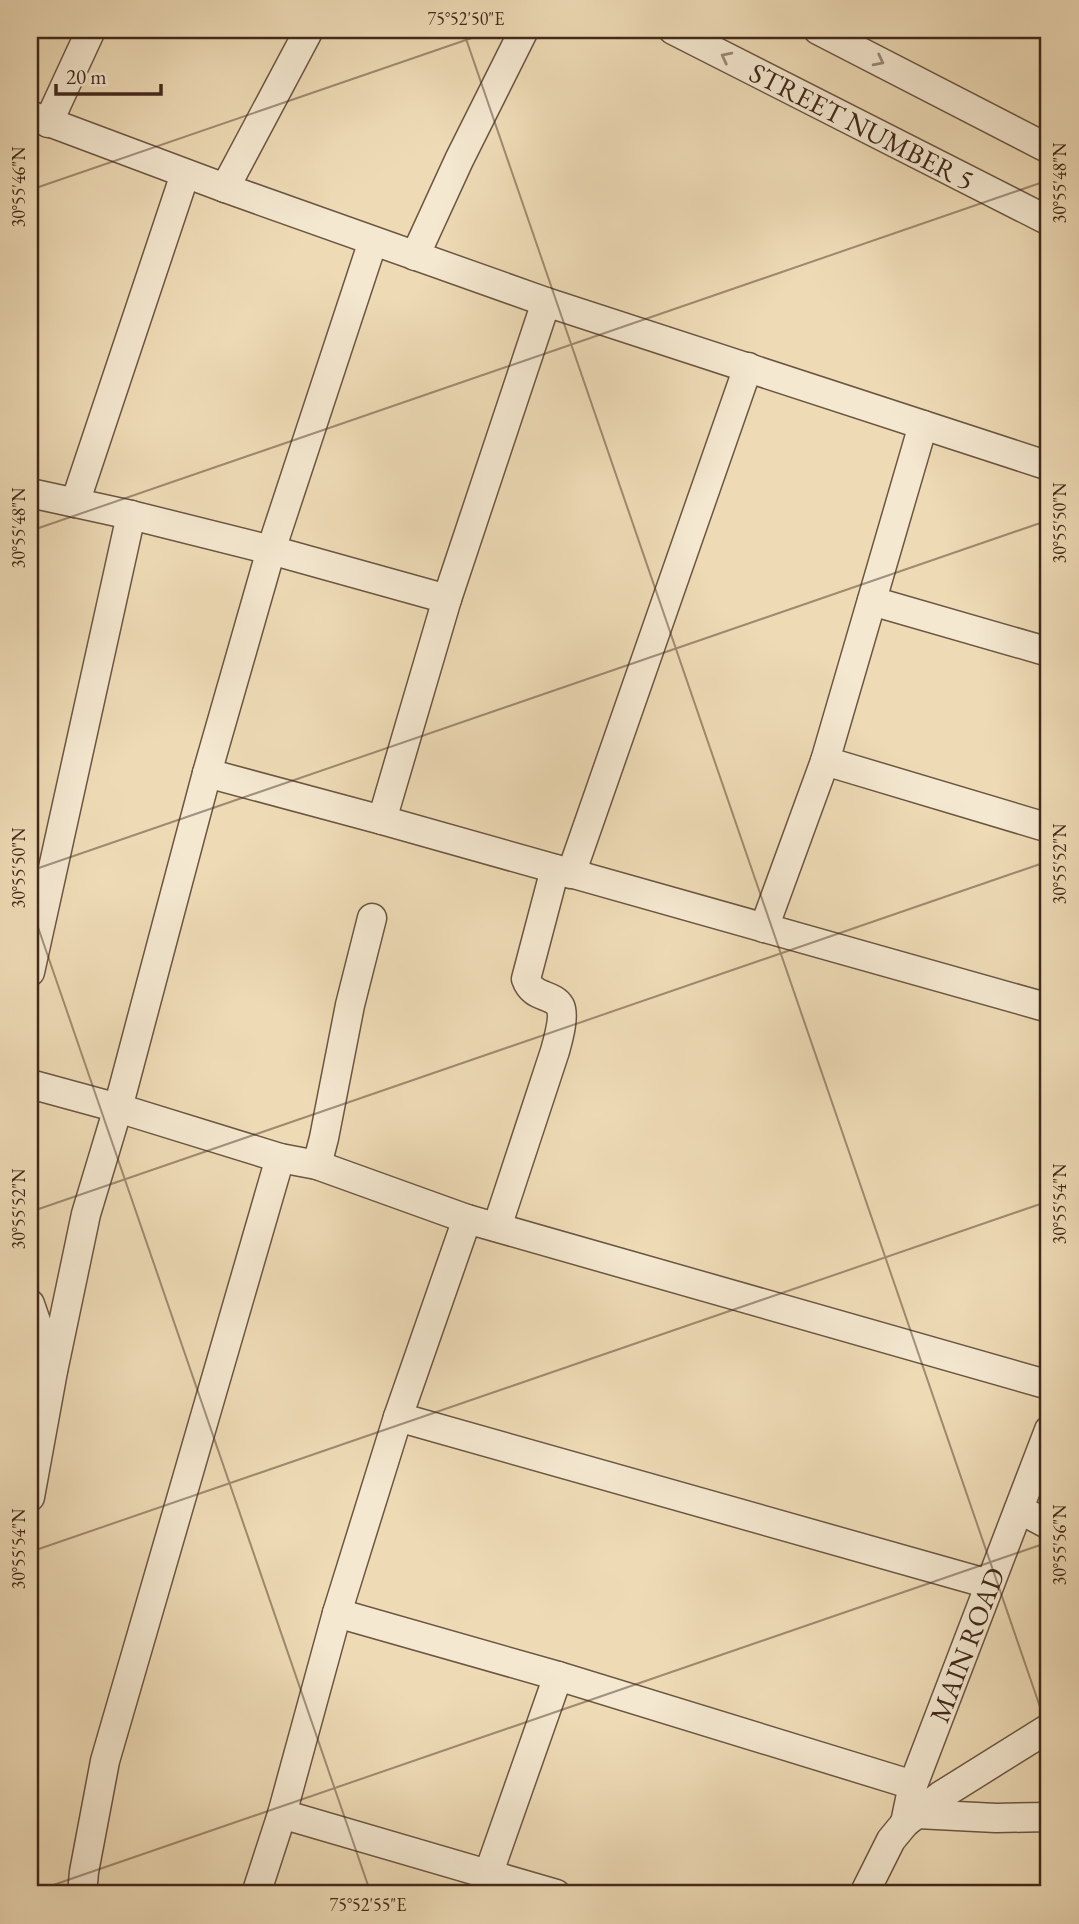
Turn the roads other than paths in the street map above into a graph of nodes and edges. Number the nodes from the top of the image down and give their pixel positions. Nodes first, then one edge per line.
1 (91, 30) edge
2 (309, 30) edge
3 (524, 30) edge
4 (673, 30) edge
5 (818, 30) edge
6 (39, 119) edge
7 (1049, 149) edge
8 (185, 174) junction
9 (225, 188) junction
10 (1049, 221) edge
11 (373, 241) junction
12 (415, 256) junction
13 (546, 302) junction
14 (748, 367) junction
15 (923, 425) junction
16 (1049, 466) edge
17 (30, 492) edge
18 (75, 503) junction
19 (131, 515) junction
20 (271, 550) junction
21 (447, 599) junction
22 (872, 601) junction
23 (1049, 652) edge
24 (825, 761) junction
25 (207, 773) junction
26 (382, 820) junction
27 (1049, 828) edge
28 (563, 871) junction
29 (372, 918) dead end
30 (764, 928) junction
31 (30, 972) edge
32 (1049, 1008) edge
33 (30, 1084) edge
34 (118, 1108) junction
35 (280, 1158) junction
36 (317, 1165) junction
37 (467, 1219) junction
38 (497, 1227) junction
39 (30, 1304) edge
40 (53, 1371) junction
41 (1049, 1385) edge
42 (398, 1417) junction
43 (1049, 1430) edge
44 (30, 1497) edge
45 (1019, 1509) junction
46 (1049, 1525) edge
47 (989, 1584) junction
48 (337, 1613) junction
49 (558, 1676) junction
50 (1049, 1728) edge
51 (913, 1785) junction
52 (282, 1814) junction
53 (1049, 1817) edge
54 (911, 1819) junction
55 (488, 1875) junction
56 (82, 1894) edge
57 (256, 1894) edge
58 (556, 1894) edge
59 (864, 1894) edge

1 - 6 street
2 - 9 street
3 - 12 street
10 -> 4 street, STREET NUMBER 5
5 -> 7 street
6 - 8 street
8 - 9 street
8 - 18 street
9 - 11 street
11 - 12 street
11 - 20 street
12 - 13 street
13 - 14 street
13 - 21 street
14 - 15 street
14 - 28 street
15 - 16 street
15 - 22 street
17 - 18 street
18 - 19 street
19 - 20 street
19 - 31 street
20 - 21 street
20 - 25 street
21 - 26 street
22 - 23 street
22 - 24 street
24 - 27 street
24 - 30 street
25 - 26 street
25 - 34 street
26 - 28 street
28 - 30 street
28 - 38 street
29 - 36 street
30 - 32 street
33 - 34 street
34 - 35 street
34 - 40 street
35 - 36 street
35 - 56 street
36 - 37 street
37 - 38 street
37 - 42 street
38 - 41 street
39 - 40 street
40 - 44 street
42 - 47 street
42 - 48 street
43 - 45 street, MAIN ROAD
45 - 46 street
45 - 47 street, MAIN ROAD
47 - 51 street, MAIN ROAD
48 - 49 street
48 - 52 street
49 - 51 street
49 - 55 street
50 - 54 street
51 - 54 street, MAIN ROAD
52 - 55 street
52 - 57 street
53 - 54 street
54 - 59 street
55 - 58 street

